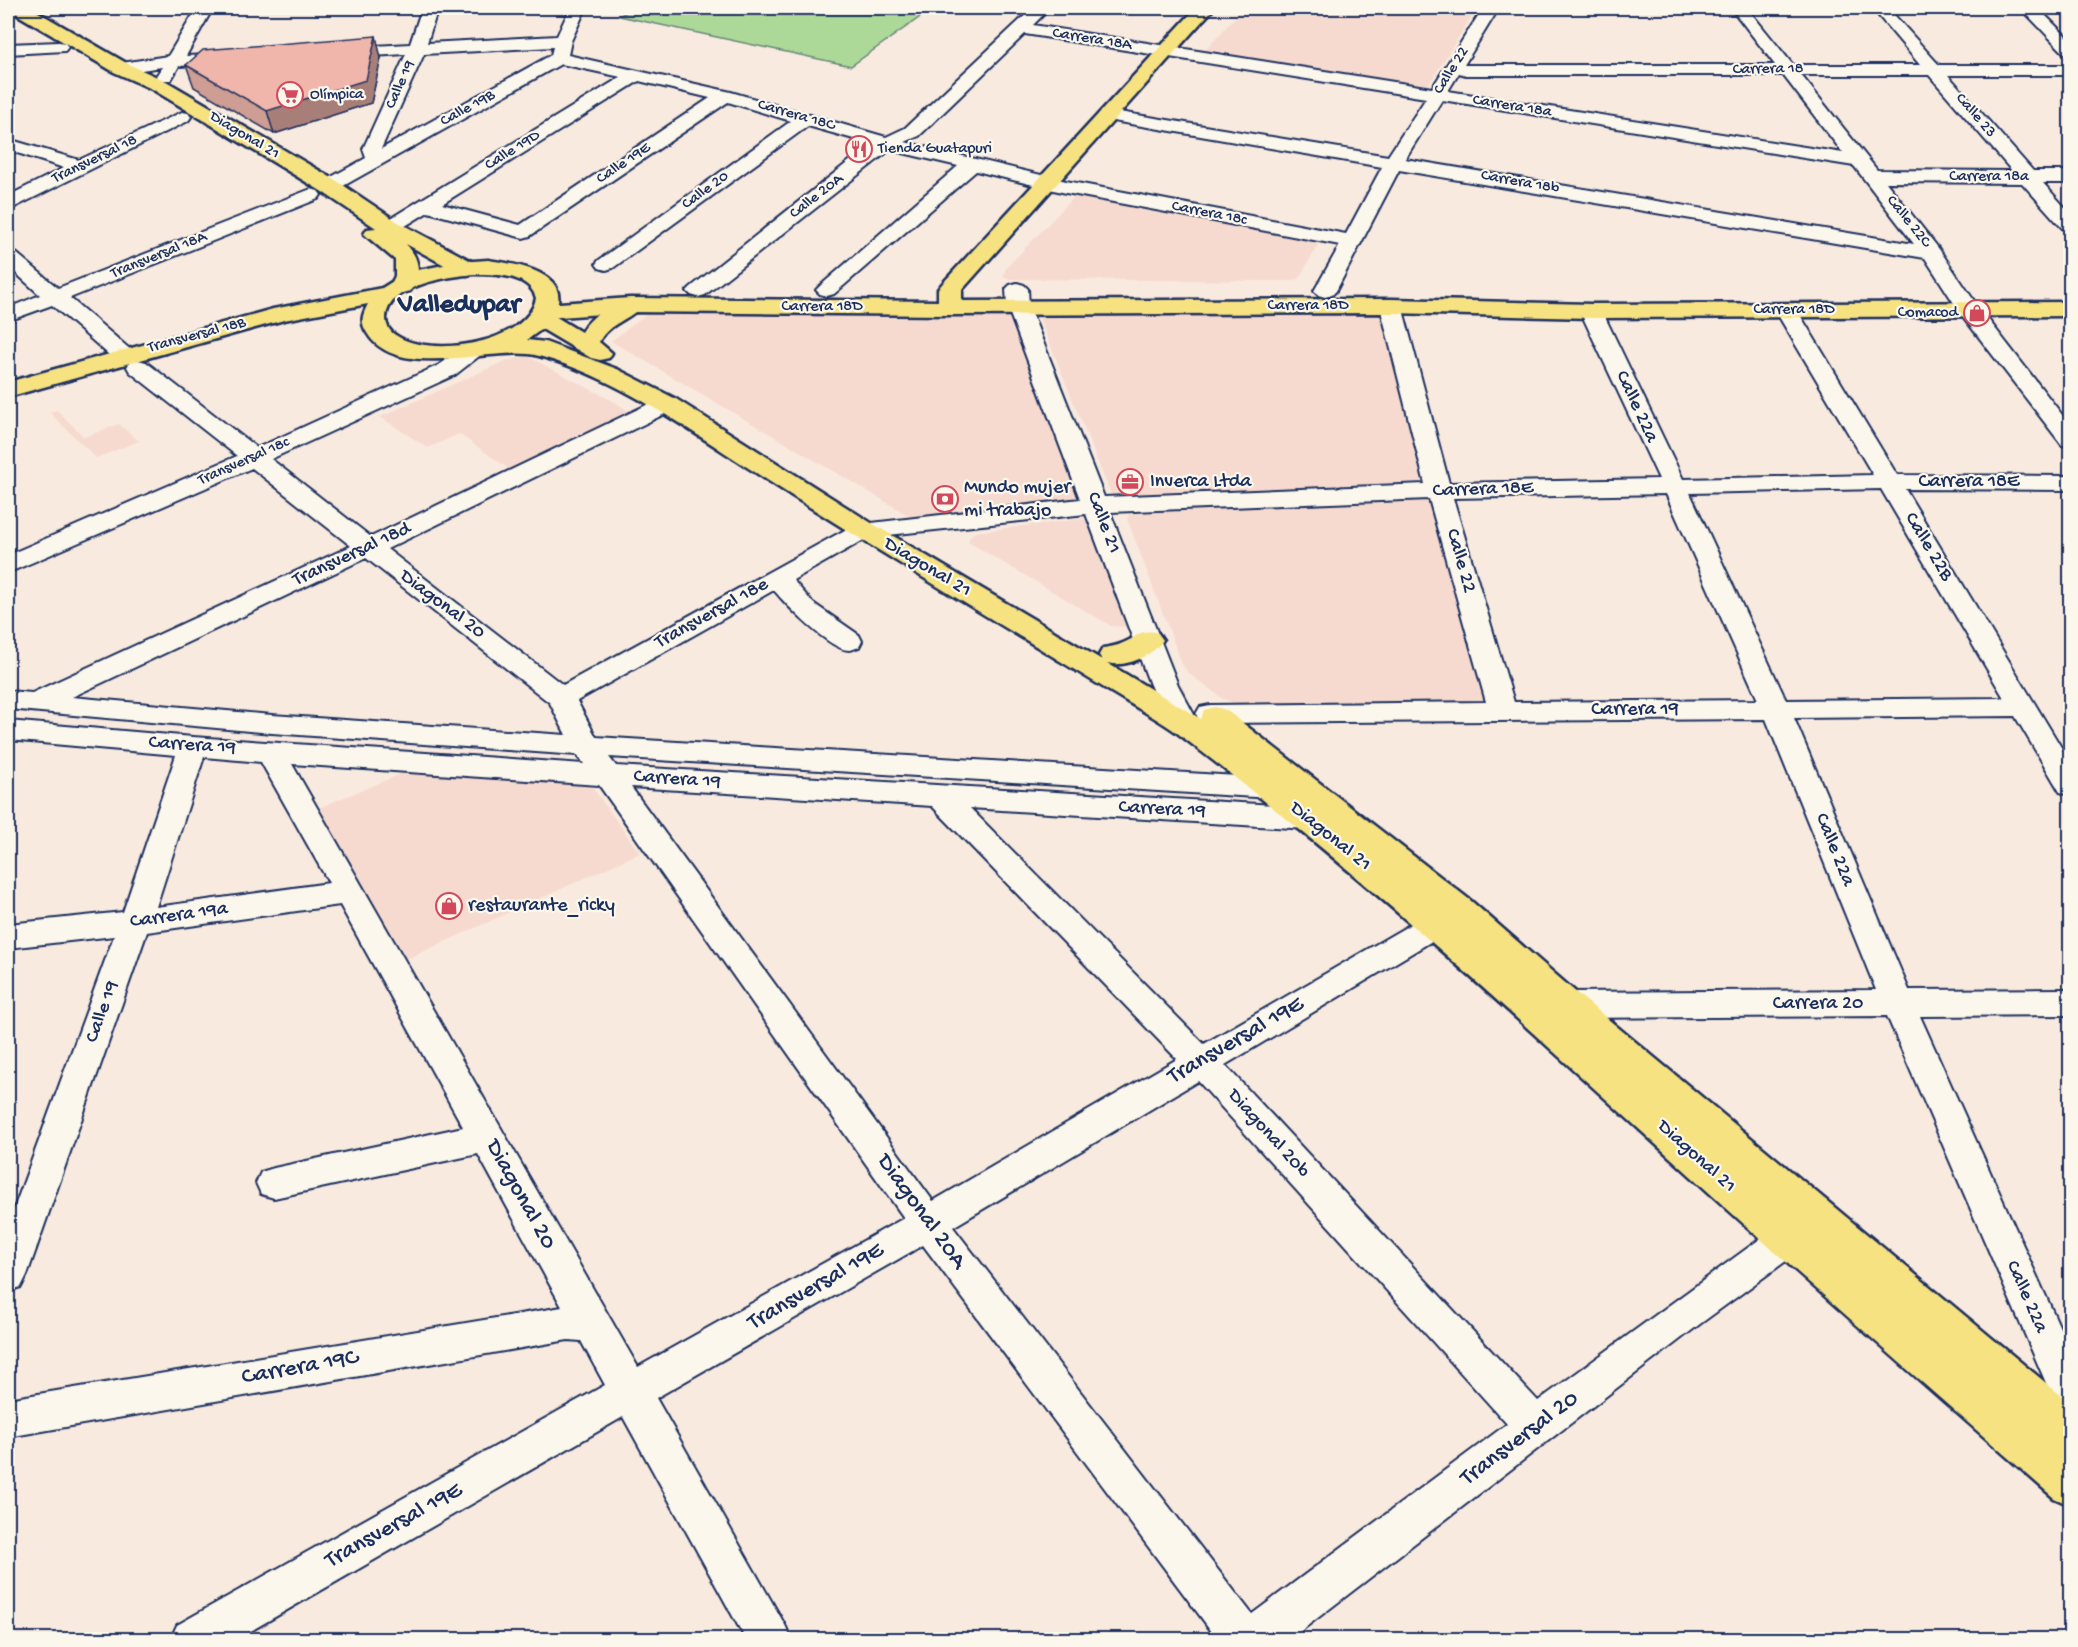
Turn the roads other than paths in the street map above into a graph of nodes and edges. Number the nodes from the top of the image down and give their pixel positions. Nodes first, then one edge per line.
1 (19, 8) edge
2 (205, 8) edge
3 (430, 8) edge
4 (578, 8) edge
5 (1042, 8) edge
6 (1205, 8) edge
7 (1228, 8) edge
8 (1491, 8) edge
9 (1506, 8) edge
10 (1739, 8) edge
11 (1881, 8) edge
12 (2029, 8) edge
13 (8, 15) edge
14 (180, 17) dead end
15 (1019, 28) junction
16 (59, 47) junction
17 (8, 49) edge
18 (417, 49) junction
19 (2070, 49) edge
20 (561, 50) junction
21 (1166, 51) junction
22 (325, 54) edge
23 (1187, 54) junction
24 (244, 58) edge
25 (167, 62) junction
26 (121, 68) junction
27 (1789, 69) junction
28 (1935, 69) junction
29 (1466, 70) junction
30 (2070, 70) edge
31 (637, 75) junction
32 (159, 85) junction
33 (725, 96) junction
34 (1443, 96) junction
35 (1107, 115) junction
36 (182, 117) junction
37 (806, 118) junction
38 (1128, 119) junction
39 (8, 144) edge
40 (890, 144) junction
41 (1858, 160) junction
42 (376, 161) junction
43 (1401, 163) junction
44 (971, 165) junction
45 (81, 167) junction
46 (1871, 176) junction
47 (2028, 177) junction
48 (2070, 177) edge
49 (1056, 185) junction
50 (320, 190) junction
51 (8, 203) edge
52 (425, 205) junction
53 (1036, 224) dead end
54 (2070, 225) edge
55 (390, 227) junction
56 (1352, 241) junction
57 (1932, 253) junction
58 (9, 260) edge
59 (408, 260) junction
60 (606, 264) dead end
61 (467, 268) junction
62 (1932, 288) dead end
63 (1955, 288) junction
64 (2070, 288) edge
65 (396, 290) junction
66 (827, 290) junction
67 (698, 291) junction
68 (1334, 291) junction
69 (1785, 295) junction
70 (1017, 297) junction
71 (55, 298) junction
72 (950, 299) junction
73 (1591, 300) junction
74 (342, 301) junction
75 (630, 305) junction
76 (1390, 306) junction
77 (544, 307) junction
78 (1969, 309) junction
79 (2070, 309) edge
80 (8, 315) edge
81 (374, 324) junction
82 (585, 345) junction
83 (483, 348) junction
84 (131, 362) junction
85 (8, 390) edge
86 (667, 404) junction
87 (8, 407) edge
88 (2070, 440) edge
89 (254, 458) junction
90 (1889, 482) junction
91 (2070, 483) edge
92 (1674, 485) junction
93 (1439, 490) junction
94 (1096, 505) junction
95 (898, 528) junction
96 (863, 531) junction
97 (368, 548) junction
98 (8, 564) edge
99 (777, 578) junction
100 (1149, 640) junction
101 (849, 641) dead end
102 (1114, 655) junction
103 (8, 681) edge
104 (1164, 684) junction
105 (561, 698) junction
106 (21, 701) edge
107 (2024, 707) junction
108 (1776, 709) junction
109 (1503, 711) junction
110 (1197, 718) junction
111 (8, 730) edge
112 (586, 746) junction
113 (193, 747) junction
114 (270, 751) junction
115 (608, 776) junction
116 (2070, 785) edge
117 (1269, 788) junction
118 (941, 797) junction
119 (1310, 805) junction
120 (349, 892) junction
121 (135, 922) junction
122 (1436, 924) junction
123 (8, 936) edge
124 (2070, 1002) edge
125 (1898, 1004) junction
126 (1566, 1005) junction
127 (1200, 1061) junction
128 (487, 1137) junction
129 (274, 1183) dead end
130 (928, 1223) junction
131 (1788, 1239) junction
132 (8, 1275) edge
133 (592, 1325) junction
134 (630, 1393) junction
135 (2070, 1393) edge
136 (8, 1418) edge
137 (1536, 1427) junction
138 (2070, 1430) edge
139 (2070, 1483) edge
140 (192, 1640) edge
141 (770, 1640) edge
142 (1245, 1640) edge
143 (1253, 1640) edge

1 - 26 main road, Diagonal 21
2 - 25 street
3 - 18 street, Calle 19
4 - 20 street
5 - 15 street, Calle 20A
6 - 21 main road
7 - 23 main road
8 - 34 street, Calle 22
9 - 29 street, Calle 22
10 - 27 street, Calle 22C
11 - 28 street, Calle 23
12 - 19 street
13 - 16 main road, Diagonal 21
14 - 25 street
15 - 21 street, Carrera 18A
15 - 40 street, Calle 20A
16 - 17 street
16 - 36 main road, Diagonal 21
18 - 20 street, Carrera 18C
18 - 22 street, Carrera 18C
18 - 42 street, Calle 19
20 - 31 street, Carrera 18C
20 - 42 street, Calle 19B
21 - 23 street, Carrera 18a
21 - 35 main road
23 - 34 street, Carrera 18a
23 - 38 main road
24 - 25 street
25 - 26 street
25 - 32 street
26 - 32 main road, Diagonal 21
27 - 28 street, Carrera 18
27 - 29 street, Carrera 18
27 - 41 street, Calle 22C
28 - 30 street, Carrera 18
28 - 47 street, Calle 23
29 - 34 street, Calle 22
31 - 33 street, Carrera 18C
31 - 52 street, Calle 19D
32 - 50 main road, Diagonal 21
33 - 37 street, Carrera 18C
33 - 52 street, Calle 19E
34 - 41 street, Carrera 18a
34 - 43 street, Calle 22
35 - 38 street, Carrera 18b
35 - 49 main road
36 - 45 street, Transversal 18
36 - 50 main road, Diagonal 21
37 - 40 street, Carrera 18C
37 - 60 street, Calle 20
38 - 43 street, Carrera 18b
38 - 49 main road
39 - 45 street
40 - 44 street, Carrera 18C
40 - 67 street, Calle 20A
41 - 46 street, Calle 22C
42 - 50 street, Calle 19B
43 - 56 street, Calle 22
43 - 57 street, Carrera 18b
43 - 68 street, Calle 22
44 - 49 street, Carrera 18C
44 - 66 street
45 - 51 street, Transversal 18
46 - 47 street, Carrera 18a
46 - 57 street, Calle 22C
47 - 48 street, Carrera 18a
47 - 54 street, Calle 23
49 - 53 main road
49 - 56 street, Carrera 18c
49 - 72 main road
50 - 55 main road, Diagonal 21
50 - 59 main road, Diagonal 21
50 - 71 street, Transversal 18A
52 - 55 street, Calle 19D
55 - 61 main road, Diagonal 21
56 - 68 street, Calle 22
57 - 63 street, Calle 22C
58 - 71 street, Diagonal 20
59 - 65 main road
59 - 74 main road
61 - 65 main road, Transversal 18B
61 - 77 main road, Diagonal 21
62 - 63 main road
63 - 64 main road
63 - 78 street, Calle 22C
65 - 74 main road, Transversal 18B
65 - 81 main road
66 - 67 main road, Carrera 18D
66 - 72 main road, Carrera 18D
67 - 77 main road, Carrera 18D
68 - 70 main road, Carrera 18D
68 - 73 main road, Carrera 18D
69 - 73 main road, Carrera 18D
69 - 78 main road, Carrera 18D
69 - 90 street, Calle 22B
70 - 72 main road, Carrera 18D
70 - 76 main road, Carrera 18D
70 - 94 street, Calle 21
71 - 80 street, Transversal 18A
71 - 84 street, Diagonal 20
72 - 75 main road, Carrera 18D
73 - 76 main road, Carrera 18D
73 - 92 street, Calle 22a
74 - 84 main road, Transversal 18B
75 - 77 main road, Carrera 18D
75 - 82 main road
76 - 93 street, Calle 22
77 - 82 main road, Diagonal 21
77 - 83 main road
78 - 79 main road, Carrera 18D
78 - 88 street, Calle 22C
81 - 83 main road
81 - 84 main road, Transversal 18B
82 - 95 main road, Diagonal 21
83 - 86 main road, Diagonal 21
83 - 89 street, Transversal 18c
84 - 85 main road, Transversal 18B
84 - 87 main road, Transversal 18B
84 - 89 street, Diagonal 20
86 - 96 main road, Diagonal 21
86 - 97 street, Transversal 18d
89 - 97 street, Diagonal 20
89 - 98 street, Transversal 18c
90 - 91 street, Carrera 18E
90 - 92 street, Carrera 18E
90 - 107 street, Calle 22B
92 - 93 street, Carrera 18E
92 - 108 street, Calle 22a
93 - 94 street, Carrera 18E
93 - 109 street, Calle 22
94 - 95 street, Carrera 18E
94 - 100 street, Calle 21
95 - 96 street, Carrera 18E
95 - 102 main road, Diagonal 21
96 - 99 street, Transversal 18e
96 - 110 main road, Diagonal 21
97 - 105 street, Diagonal 20
97 - 106 street, Transversal 18d
99 - 101 street
99 - 105 street, Transversal 18e
100 - 102 main road
100 - 104 street, Calle 21
102 - 104 main road, Diagonal 21
103 - 106 street
104 - 110 main road, Diagonal 21
105 - 112 street, Diagonal 20
106 - 112 street, Carrera 19
107 - 108 street, Carrera 19
107 - 116 street, Calle 22B
108 - 109 street, Carrera 19
108 - 125 street, Calle 22a
109 - 110 street, Carrera 19
110 - 117 main road, Diagonal 21
110 - 119 main road, Diagonal 21
111 - 113 street, Carrera 19
112 - 115 street, Diagonal 20
112 - 117 street, Carrera 19
113 - 114 street, Carrera 19
113 - 121 street, Calle 19
114 - 115 street, Carrera 19
114 - 120 street, Diagonal 20
115 - 118 street, Carrera 19
115 - 130 street, Diagonal 20A
117 - 119 main road, Diagonal 21
118 - 119 street, Carrera 19
118 - 127 street, Diagonal 20b
119 - 122 main road, Diagonal 21
119 - 126 main road, Diagonal 21
120 - 121 street, Carrera 19a
120 - 128 street, Diagonal 20
121 - 123 street, Carrera 19a
121 - 132 street, Calle 19
122 - 127 street, Transversal 19E
122 - 131 main road, Diagonal 21
124 - 125 street, Carrera 20
125 - 126 street, Carrera 20
125 - 135 street, Calle 22a
126 - 138 main road, Diagonal 21
127 - 130 street, Transversal 19E
127 - 137 street, Diagonal 20b
128 - 129 street
128 - 133 street, Diagonal 20
130 - 134 street, Transversal 19E
130 - 142 street, Diagonal 20A
131 - 137 street, Transversal 20
131 - 139 main road, Diagonal 21
133 - 134 street, Diagonal 20
133 - 136 street, Carrera 19C
134 - 140 street, Transversal 19E
134 - 141 street, Diagonal 20
137 - 143 street, Transversal 20

